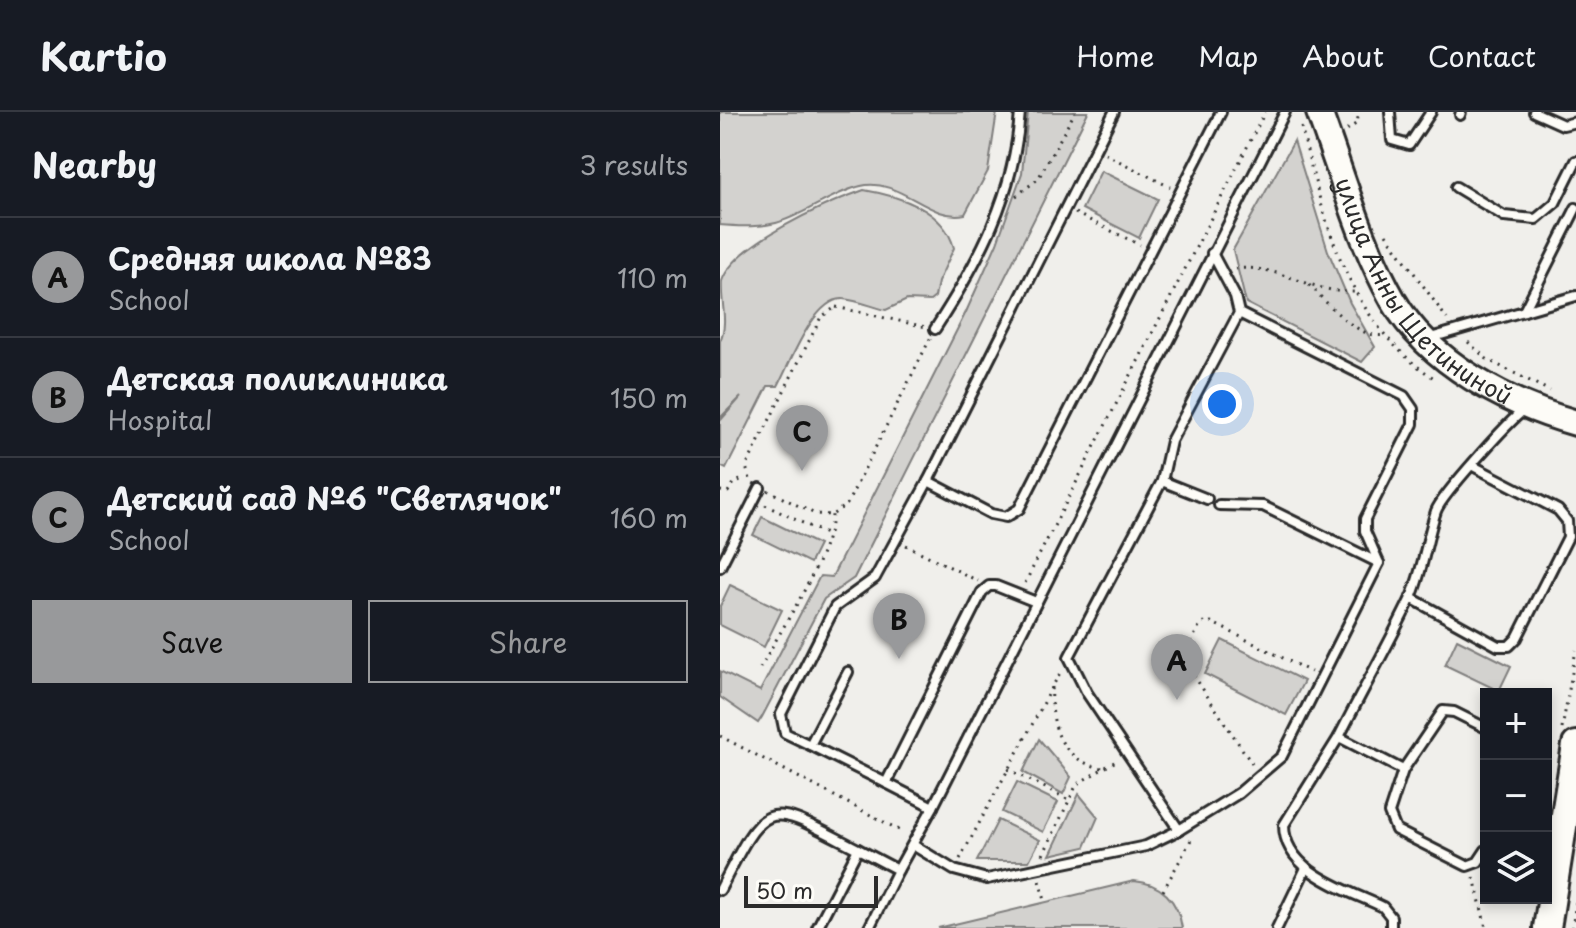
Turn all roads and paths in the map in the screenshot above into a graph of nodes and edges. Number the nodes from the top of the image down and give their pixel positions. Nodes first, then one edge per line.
1 (1020, 112) edge
2 (1075, 112) edge
3 (1114, 112) edge
4 (1221, 112) edge
5 (1265, 112) edge
6 (1285, 112) edge
7 (1319, 112) edge
8 (1359, 112) edge
9 (1390, 112) edge
10 (1431, 112) edge
11 (1534, 112) edge
12 (1343, 121) dead end
13 (1576, 122) edge
14 (1096, 150) junction
15 (1576, 161) edge
16 (1456, 187) dead end
17 (1180, 192) junction
18 (1000, 208) junction
19 (1576, 208) edge
20 (1066, 209) junction
21 (1383, 230) dead end
22 (1150, 251) junction
23 (1212, 253) junction
24 (1222, 270) junction
25 (1307, 283) junction
26 (1355, 292) dead end
27 (1576, 296) edge
28 (1524, 311) junction
29 (1239, 313) junction
30 (935, 329) junction
31 (1455, 330) junction
32 (1386, 335) dead end
33 (1423, 340) junction
34 (1561, 396) dead end
35 (1528, 408) junction
36 (1576, 423) edge
37 (1473, 466) junction
38 (746, 478) junction
39 (928, 481) junction
40 (1162, 481) junction
41 (760, 488) junction
42 (720, 491) edge
43 (754, 499) junction
44 (1207, 499) dead end
45 (1219, 505) dead end
46 (832, 515) junction
47 (830, 536) junction
48 (897, 541) junction
49 (1379, 563) junction
50 (720, 567) edge
51 (989, 586) junction
52 (1020, 594) junction
53 (1411, 598) junction
54 (1036, 602) junction
55 (1069, 657) junction
56 (760, 668) dead end
57 (848, 672) dead end
58 (1322, 677) junction
59 (1052, 684) junction
60 (1480, 725) edge
61 (720, 736) edge
62 (1339, 737) junction
63 (810, 745) junction
64 (1576, 745) edge
65 (1128, 756) junction
66 (1103, 768) junction
67 (1007, 769) junction
68 (1403, 770) junction
69 (1261, 777) junction
70 (886, 783) junction
71 (1069, 800) junction
72 (933, 807) junction
73 (1202, 819) junction
74 (1179, 830) junction
75 (915, 842) junction
76 (1567, 842) edge
77 (858, 849) junction
78 (1480, 860) edge
79 (1472, 866) junction
80 (1306, 868) junction
81 (898, 870) junction
82 (954, 870) junction
83 (1037, 872) junction
84 (720, 890) edge
85 (1163, 891) dead end
86 (1045, 900) dead end
87 (1576, 902) edge
88 (817, 928) edge
89 (869, 928) edge
90 (1277, 928) edge
91 (1391, 928) edge
92 (1486, 928) edge
93 (1547, 928) edge
94 (1572, 928) edge

1 - 18 lane
2 - 18 path
3 - 14 lane
4 - 17 lane
5 - 52 path
6 - 23 lane
7 - 33 main road, улица Анны Щетининой
8 - 12 path
9 - 10 lane
11 - 13 lane
14 - 17 path
14 - 20 lane
15 - 16 lane
17 - 22 lane
18 - 30 lane
19 - 28 lane
20 - 22 path
20 - 39 lane
21 - 31 path
22 - 39 lane
23 - 24 lane
23 - 54 lane
24 - 25 path
24 - 29 lane
25 - 26 path
25 - 32 path
27 - 28 lane
28 - 31 lane
29 - 40 lane
29 - 49 lane
30 - 38 path
30 - 46 path
31 - 33 lane
31 - 34 path
33 - 35 main road, улица Анны Щетининой
35 - 36 main road, улица Анны Щетининой
35 - 37 lane
37 - 53 lane
37 - 53 lane
38 - 41 path
38 - 42 path
39 - 48 lane
40 - 44 lane
40 - 55 lane
41 - 43 lane
41 - 46 path
43 - 47 path
43 - 50 lane
45 - 49 lane
46 - 47 path
47 - 56 path
48 - 51 path
48 - 63 lane
49 - 58 lane
51 - 52 lane
51 - 70 lane
52 - 54 lane
53 - 62 lane
54 - 72 lane
55 - 59 path
55 - 65 lane
57 - 63 lane
58 - 69 lane
58 - 69 path
59 - 66 path
59 - 67 path
60 - 68 lane
61 - 75 path
62 - 68 lane
62 - 80 lane
63 - 70 lane
64 - 76 main road
65 - 66 path
65 - 74 lane
66 - 71 path
67 - 71 path
67 - 82 path
68 - 79 lane
69 - 73 lane
70 - 72 lane
71 - 83 path
72 - 75 lane
73 - 74 lane
73 - 85 path
74 - 83 lane
75 - 81 lane
75 - 82 lane
76 - 93 main road
77 - 81 lane
77 - 84 lane
77 - 88 lane
78 - 79 lane
79 - 92 path
80 - 90 lane
80 - 91 lane
81 - 89 lane
82 - 83 lane
83 - 86 path
87 - 94 path

